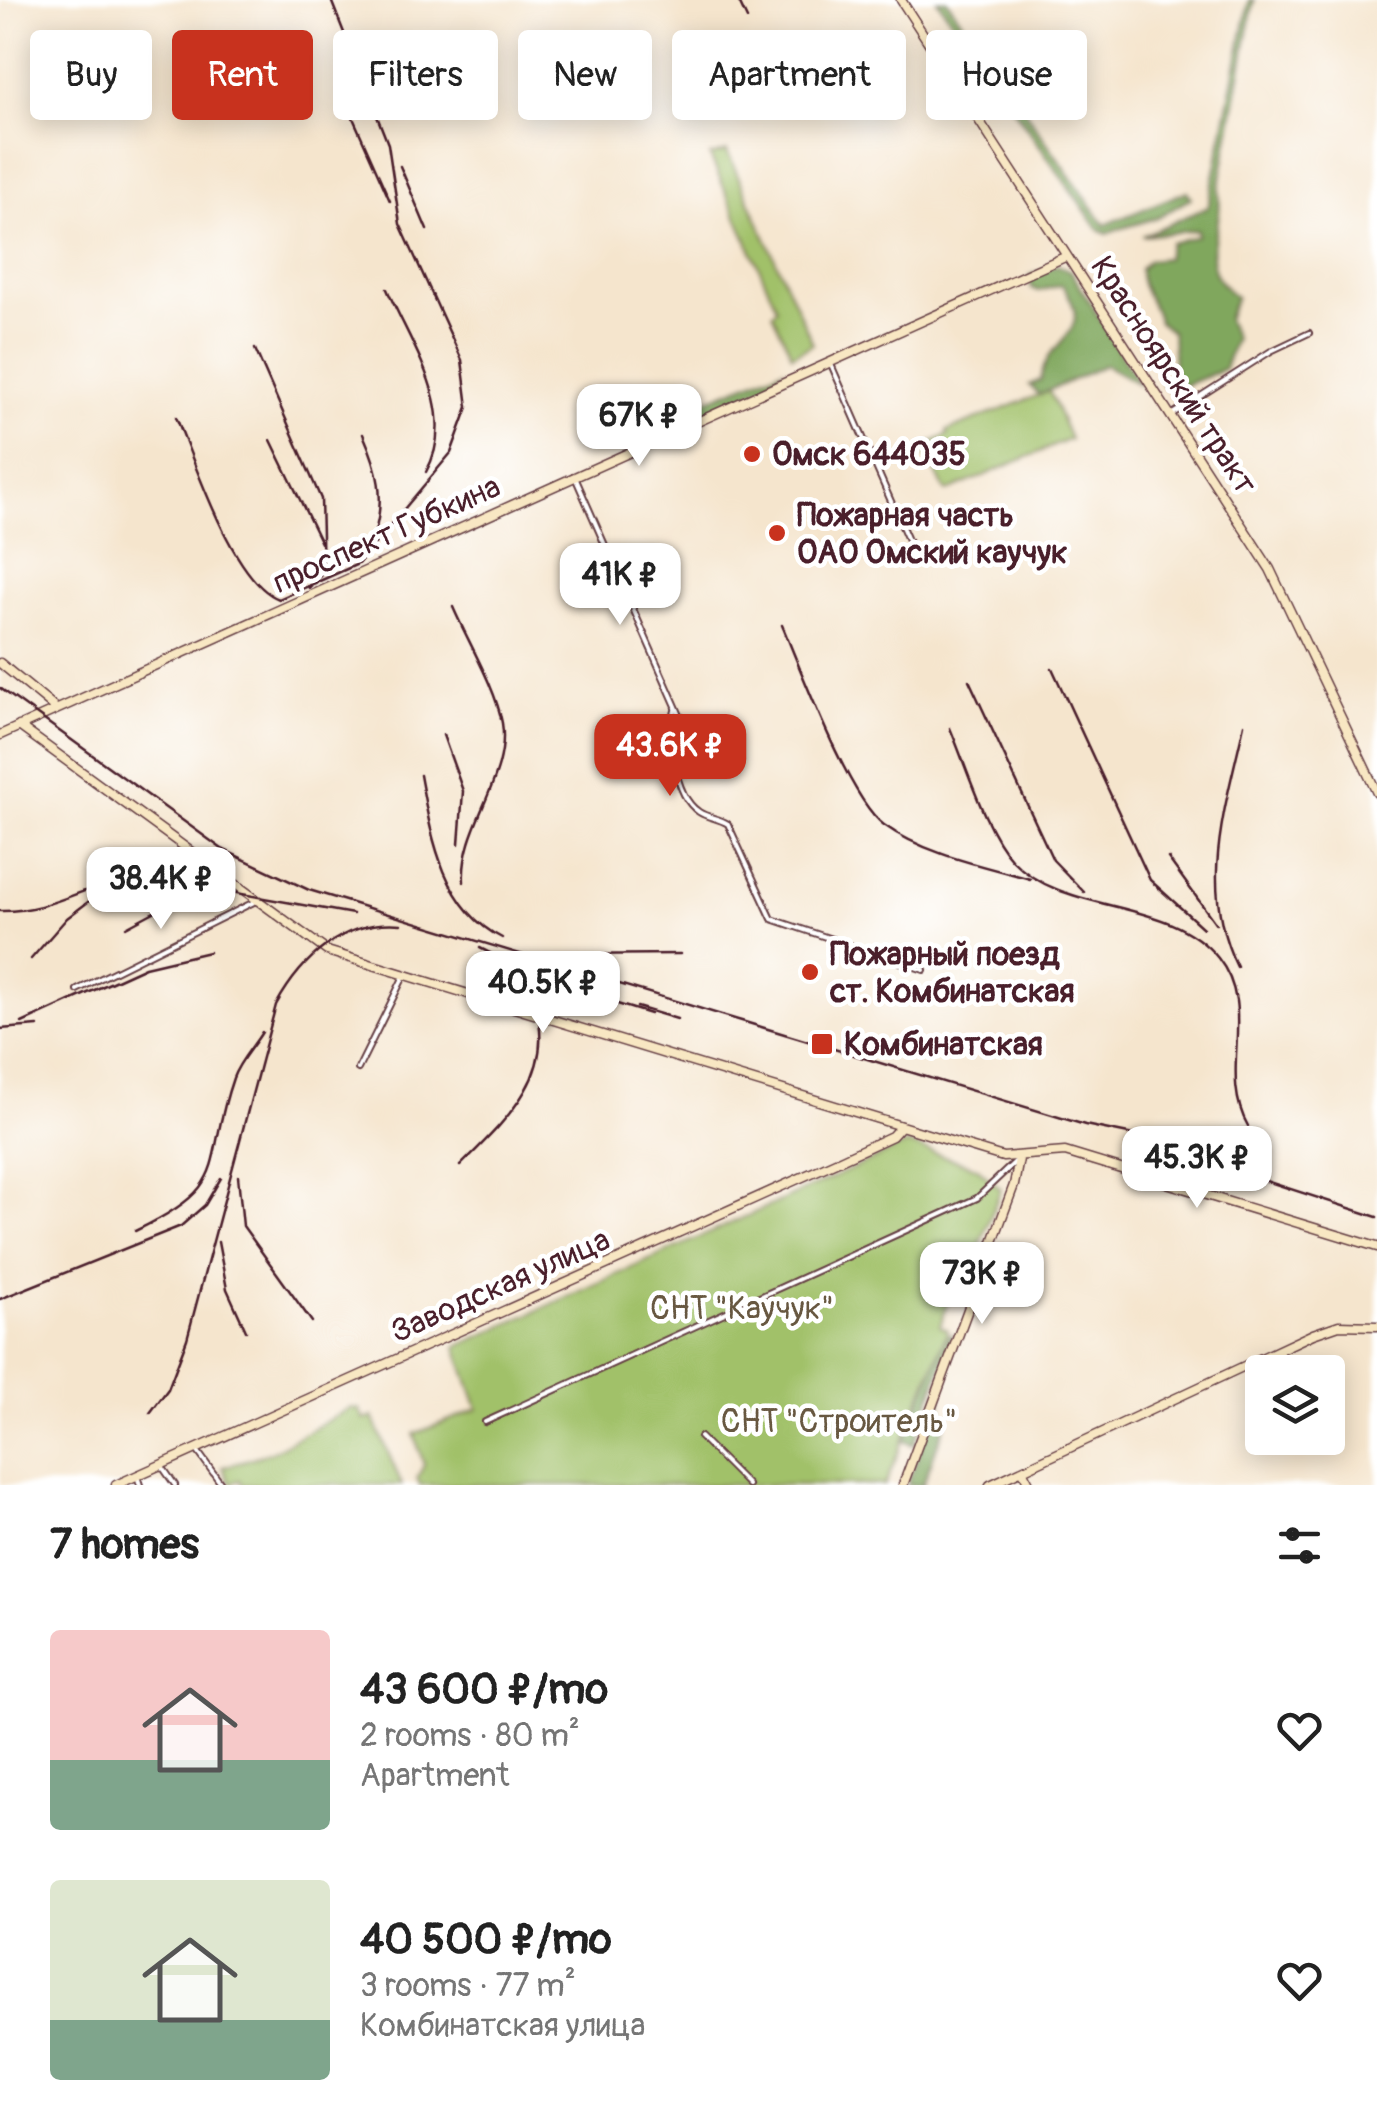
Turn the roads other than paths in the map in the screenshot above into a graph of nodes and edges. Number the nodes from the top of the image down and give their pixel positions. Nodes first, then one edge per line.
1 (901, 0) edge
2 (1054, 236) junction
3 (1067, 256) junction
4 (1044, 266) junction
5 (1078, 274) junction
6 (1309, 333) dead end
7 (830, 362) junction
8 (1171, 415) junction
9 (575, 477) junction
10 (911, 547) dead end
11 (0, 663) edge
12 (676, 707) junction
13 (56, 709) junction
14 (19, 726) junction
15 (0, 735) edge
16 (701, 763) dead end
17 (1377, 793) edge
18 (258, 900) junction
19 (924, 970) dead end
20 (405, 974) junction
21 (78, 990) dead end
22 (358, 1068) dead end
23 (901, 1126) junction
24 (1019, 1159) junction
25 (1377, 1247) edge
26 (1377, 1328) edge
27 (485, 1422) dead end
28 (700, 1436) dead end
29 (196, 1450) junction
30 (161, 1465) junction
31 (1022, 1470) junction
32 (139, 1480) edge
33 (116, 1485) edge
34 (175, 1485) edge
35 (222, 1485) edge
36 (748, 1485) edge
37 (903, 1485) edge
38 (990, 1485) edge
39 (1030, 1485) edge

1 - 2 main road, Красноярский тракт
2 - 3 main road, Красноярский тракт
2 - 4 main road
3 - 4 main road, проспект Губкина
3 - 5 main road, Красноярский тракт
4 - 5 main road
4 - 7 main road, проспект Губкина
5 - 8 main road, Красноярский тракт
6 - 8 street
7 - 9 main road, проспект Губкина
7 - 10 street
8 - 17 main road, Красноярский тракт
9 - 12 street
9 - 13 main road, проспект Губкина
11 - 13 main road
12 - 16 street
12 - 19 street
13 - 14 main road, проспект Губкина
14 - 15 main road, проспект Губкина
14 - 18 main road
18 - 20 main road
18 - 21 street
20 - 22 street
20 - 23 main road
23 - 24 main road
23 - 29 main road, Заводская улица
24 - 25 main road
24 - 27 street
24 - 37 main road
26 - 31 main road
28 - 36 street
29 - 30 main road, Заводская улица
29 - 35 street
30 - 32 main road, Заводская улица
30 - 34 street
31 - 38 main road
31 - 39 main road
32 - 33 main road, Заводская улица

